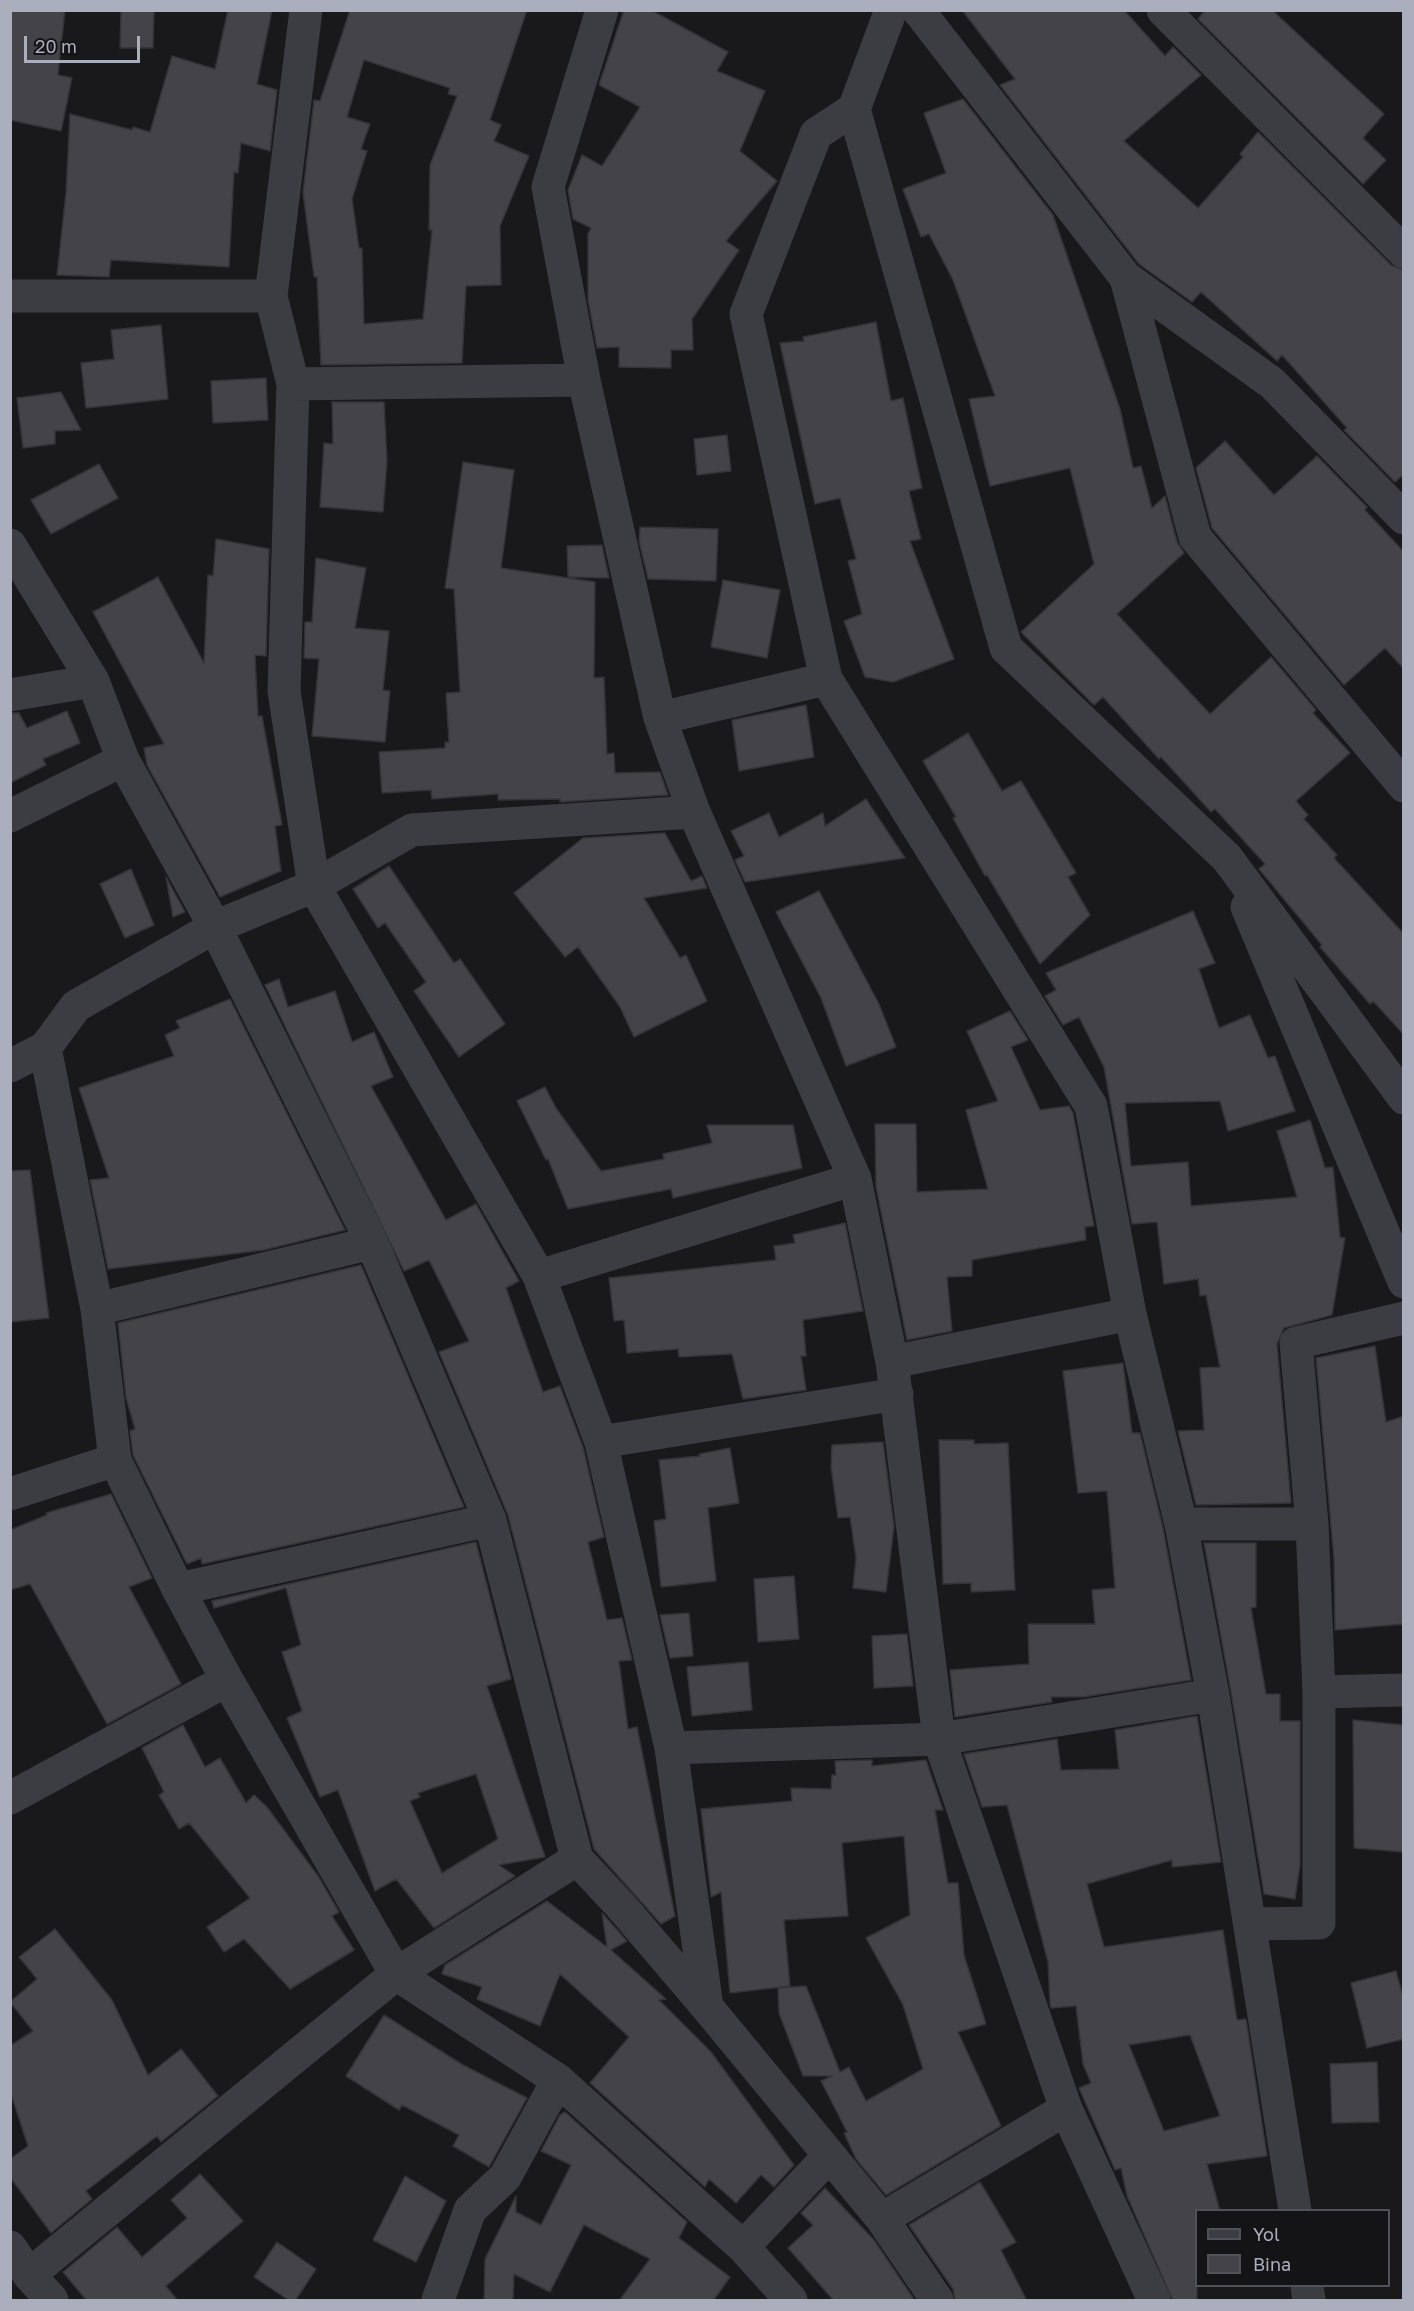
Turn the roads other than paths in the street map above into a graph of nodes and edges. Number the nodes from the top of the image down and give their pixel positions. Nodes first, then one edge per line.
1 (306, 10) edge
2 (602, 10) edge
3 (891, 10) edge
4 (918, 10) edge
5 (1163, 10) edge
6 (854, 109) junction
7 (1404, 252) edge
8 (1126, 279) junction
9 (10, 296) edge
10 (270, 296) junction
11 (584, 380) junction
12 (293, 384) junction
13 (1404, 518) edge
14 (10, 545) edge
15 (826, 679) junction
16 (93, 681) junction
17 (10, 695) edge
18 (660, 718) junction
19 (123, 760) junction
20 (1404, 786) edge
21 (694, 812) junction
22 (10, 816) edge
23 (1227, 858) junction
24 (314, 886) junction
25 (215, 927) junction
26 (45, 1048) junction
27 (10, 1066) edge
28 (1404, 1098) edge
29 (855, 1179) junction
30 (372, 1243) junction
31 (539, 1276) junction
32 (1404, 1282) edge
33 (97, 1309) junction
34 (1130, 1314) junction
35 (1404, 1318) edge
36 (892, 1362) junction
37 (897, 1394) junction
38 (601, 1442) junction
39 (115, 1460) junction
40 (10, 1494) edge
41 (490, 1520) junction
42 (1181, 1524) junction
43 (1312, 1524) junction
44 (178, 1589) junction
45 (227, 1680) junction
46 (1404, 1690) edge
47 (1319, 1692) junction
48 (1213, 1695) junction
49 (939, 1739) junction
50 (671, 1748) junction
51 (10, 1798) edge
52 (577, 1859) junction
53 (1251, 1924) junction
54 (396, 1974) junction
55 (707, 2007) junction
56 (558, 2080) junction
57 (1066, 2109) junction
58 (829, 2156) junction
59 (1295, 2209) edge
60 (882, 2219) junction
61 (10, 2247) edge
62 (743, 2247) junction
63 (29, 2276) junction
64 (52, 2301) edge
65 (438, 2301) edge
66 (791, 2301) edge
67 (937, 2301) edge
68 (1154, 2301) edge

1 - 10 street
2 - 11 street
3 - 6 street
4 - 8 street
5 - 7 street
6 - 15 street
6 - 23 street
8 - 13 street
8 - 20 street
9 - 10 street
10 - 12 street
11 - 12 street
11 - 18 street
12 - 24 street
14 - 16 street
15 - 18 street
15 - 34 street
16 - 17 street
16 - 19 street
18 - 21 street
19 - 22 street
19 - 25 street
21 - 24 street
21 - 29 street
23 - 28 street
23 - 32 street
24 - 25 street
24 - 31 street
25 - 26 street
25 - 30 street
26 - 27 street
26 - 33 street
29 - 31 street
29 - 36 street
30 - 33 street
30 - 41 street
31 - 38 street
33 - 39 street
34 - 36 street
34 - 42 street
35 - 43 street
36 - 37 street
37 - 38 street
37 - 49 street
38 - 50 street
39 - 40 street
39 - 44 street
41 - 44 street
41 - 52 street
42 - 43 street
42 - 48 street
43 - 47 street
44 - 45 street
45 - 51 street
45 - 54 street
46 - 47 street
47 - 53 street
48 - 49 street
48 - 53 street
49 - 50 street
49 - 57 street
50 - 55 street
52 - 54 street
52 - 55 street
53 - 59 street
54 - 56 street
54 - 63 street
55 - 58 street
56 - 62 street
56 - 65 street
57 - 60 street
57 - 68 street
58 - 60 street
58 - 62 street
60 - 67 street
61 - 63 street
62 - 66 street
63 - 64 street

